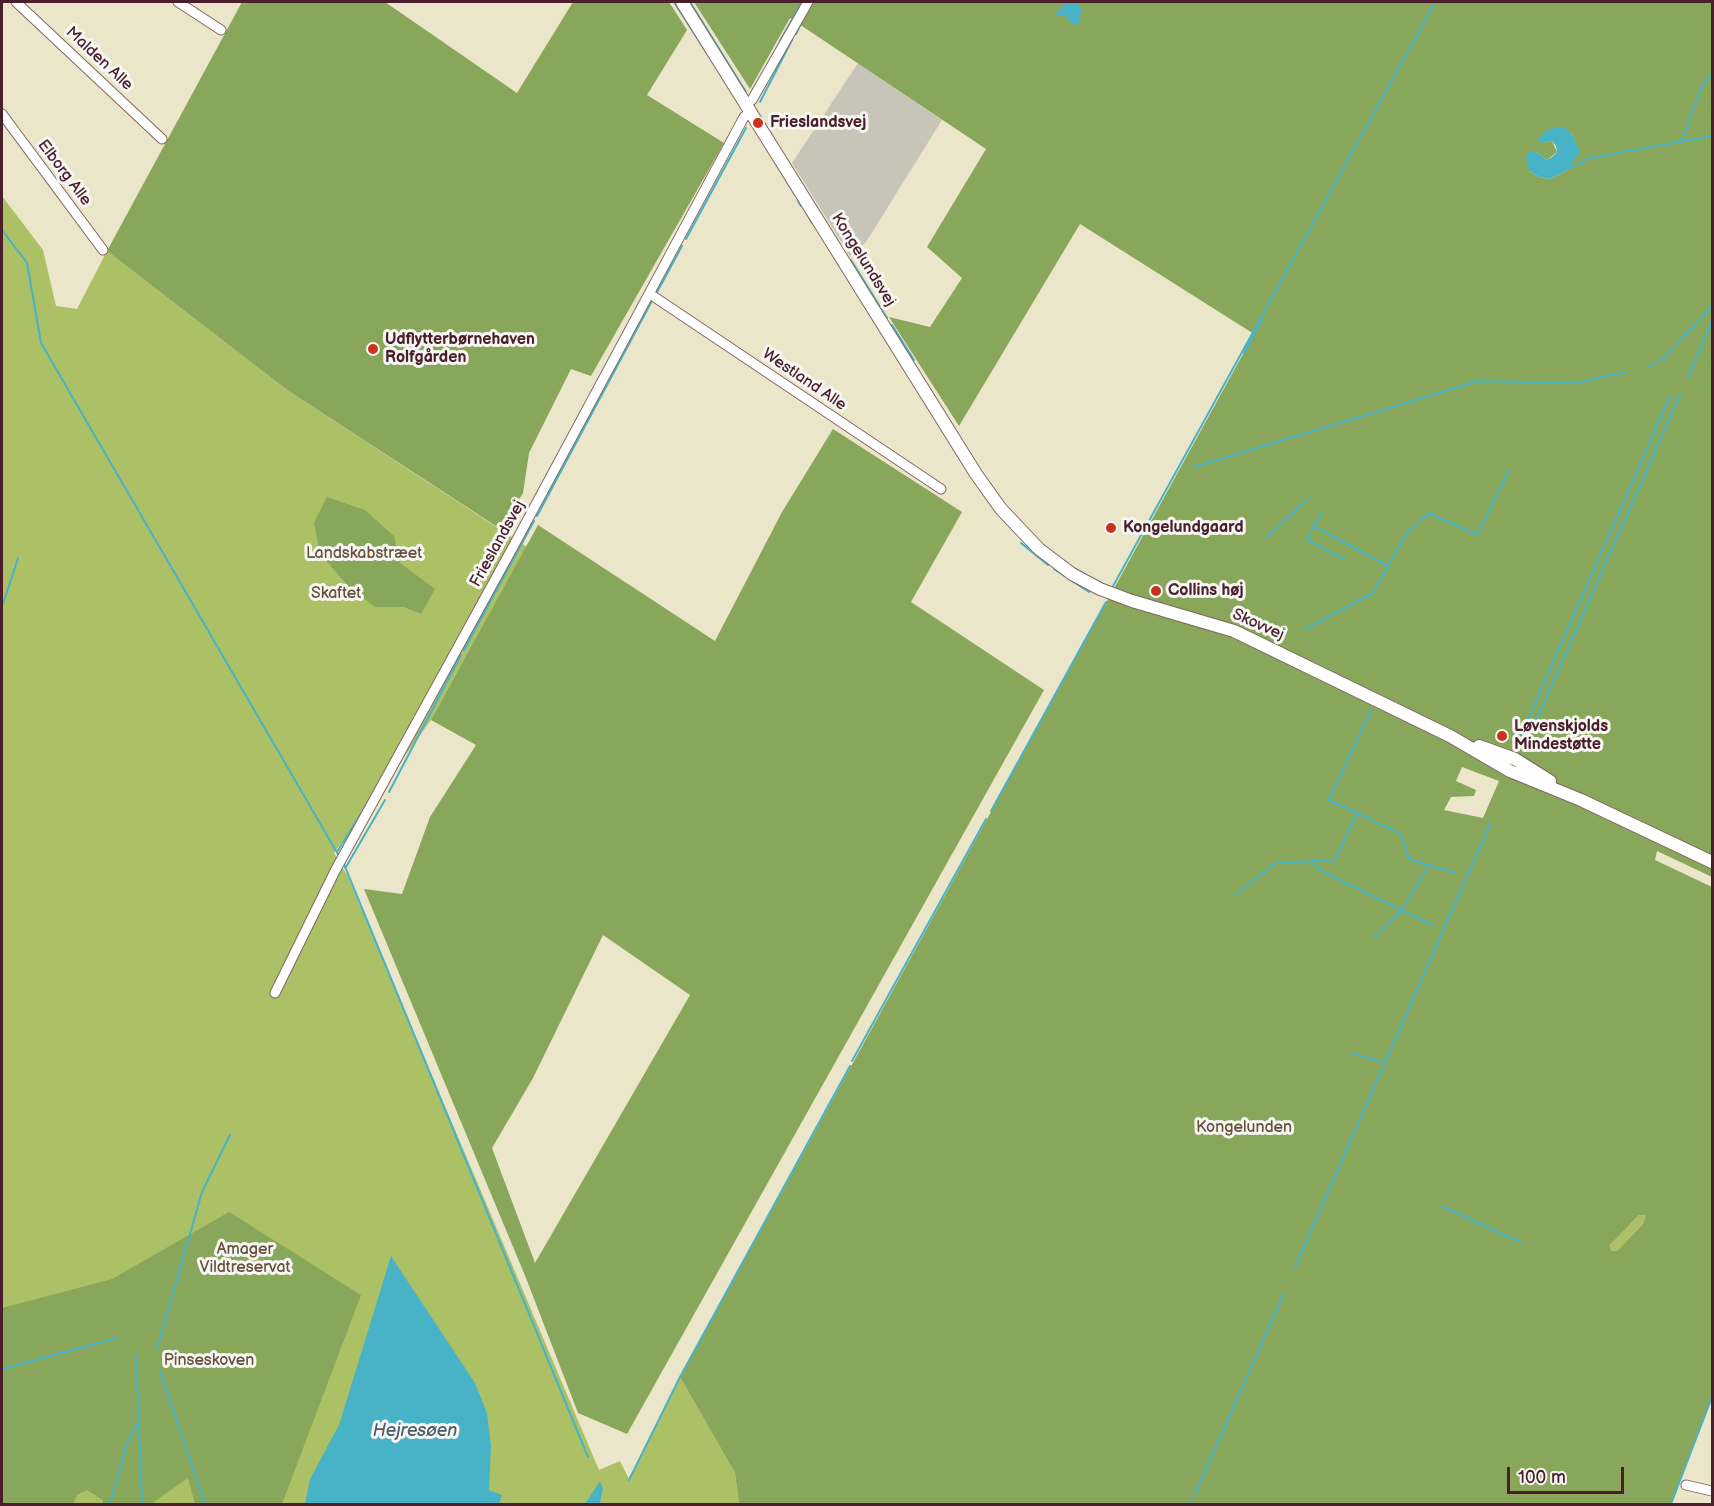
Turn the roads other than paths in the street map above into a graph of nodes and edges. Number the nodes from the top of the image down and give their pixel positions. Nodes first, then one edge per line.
1 (16, 2) edge
2 (178, 2) edge
3 (682, 2) edge
4 (808, 2) edge
5 (221, 30) dead end
6 (748, 108) junction
7 (2, 114) edge
8 (162, 139) dead end
9 (103, 249) dead end
10 (650, 294) junction
11 (941, 489) dead end
12 (1021, 533) joint
13 (1713, 862) edge
14 (275, 993) dead end
15 (1686, 1485) dead end
16 (1713, 1491) edge

1 - 8 street, Malden Alle
2 - 5 street
3 - 6 street, Kongelundsvej
4 - 6 street, Frieslandsvej
6 - 10 street, Frieslandsvej
6 - 12 street, Kongelundsvej
7 - 9 street, Elborg Alle
10 - 11 street, Westland Alle
10 - 14 street, Frieslandsvej
12 - 13 street, Skovvej
15 - 16 street

